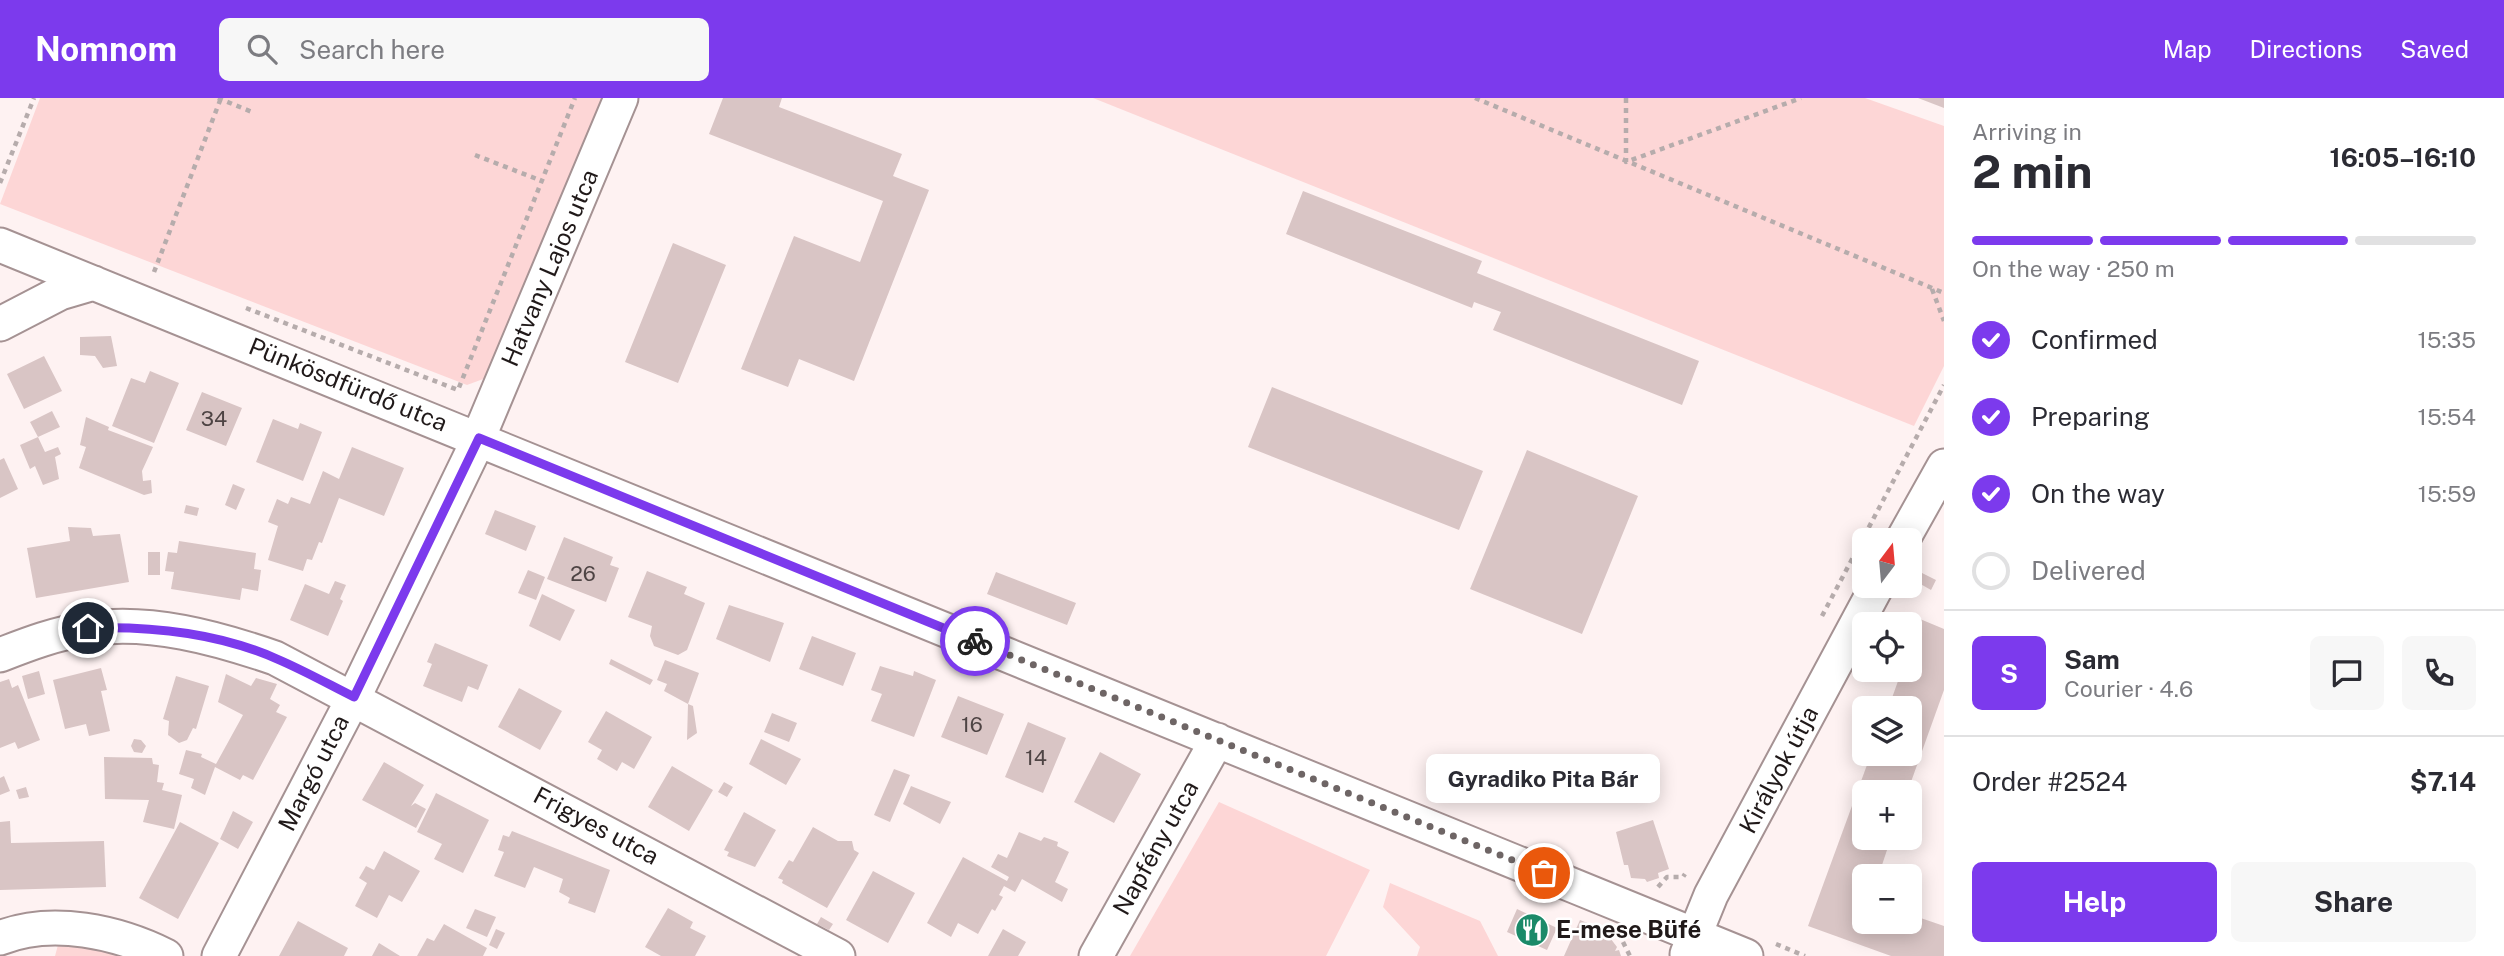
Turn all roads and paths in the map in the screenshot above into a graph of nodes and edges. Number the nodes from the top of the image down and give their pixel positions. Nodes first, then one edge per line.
1 (34, 98) edge
2 (220, 98) edge
3 (575, 98) edge
4 (621, 98) edge
5 (1475, 98) edge
6 (1626, 98) edge
7 (1801, 98) edge
8 (252, 112) dead end
9 (475, 155) dead end
10 (1626, 162) junction
11 (542, 181) junction
12 (0, 183) edge
13 (0, 245) edge
14 (154, 272) dead end
15 (94, 283) junction
16 (1932, 288) junction
17 (1944, 293) edge
18 (1944, 321) edge
19 (0, 324) edge
20 (1944, 385) edge
21 (457, 390) dead end
22 (479, 438) junction
23 (1944, 466) edge
24 (1909, 528) edge
25 (1871, 598) edge
26 (1820, 619) dead end
27 (0, 655) edge
28 (354, 697) junction
29 (1217, 740) junction
30 (1690, 865) dead end
31 (1667, 877) dead end
32 (0, 938) edge
33 (1690, 946) edge
34 (166, 956) edge
35 (219, 956) edge
36 (838, 956) edge
37 (1096, 956) edge
38 (1746, 956) edge

1 - 12 path
2 - 8 path
2 - 14 path
3 - 11 path
4 - 22 street, Hatvany Lajos utca
5 - 10 path
6 - 10 path
7 - 10 path
9 - 11 path
10 - 16 path
11 - 21 path
13 - 15 street, Pünkösdfürdő utca
15 - 19 street
15 - 22 street, Pünkösdfürdő utca
16 - 17 path
16 - 18 path
20 - 26 path
22 - 28 street, Margó utca
22 - 29 street, Pünkösdfürdő utca
23 - 24 street
25 - 33 street, Királyok útja
27 - 28 street, Frigyes utca
28 - 35 street, Margó utca
28 - 36 street, Frigyes utca
29 - 33 street, Pünkösdfürdő utca
29 - 37 street, Napfény utca
30 - 31 path
32 - 34 street
33 - 38 street, Pünkösdfürdő utca

